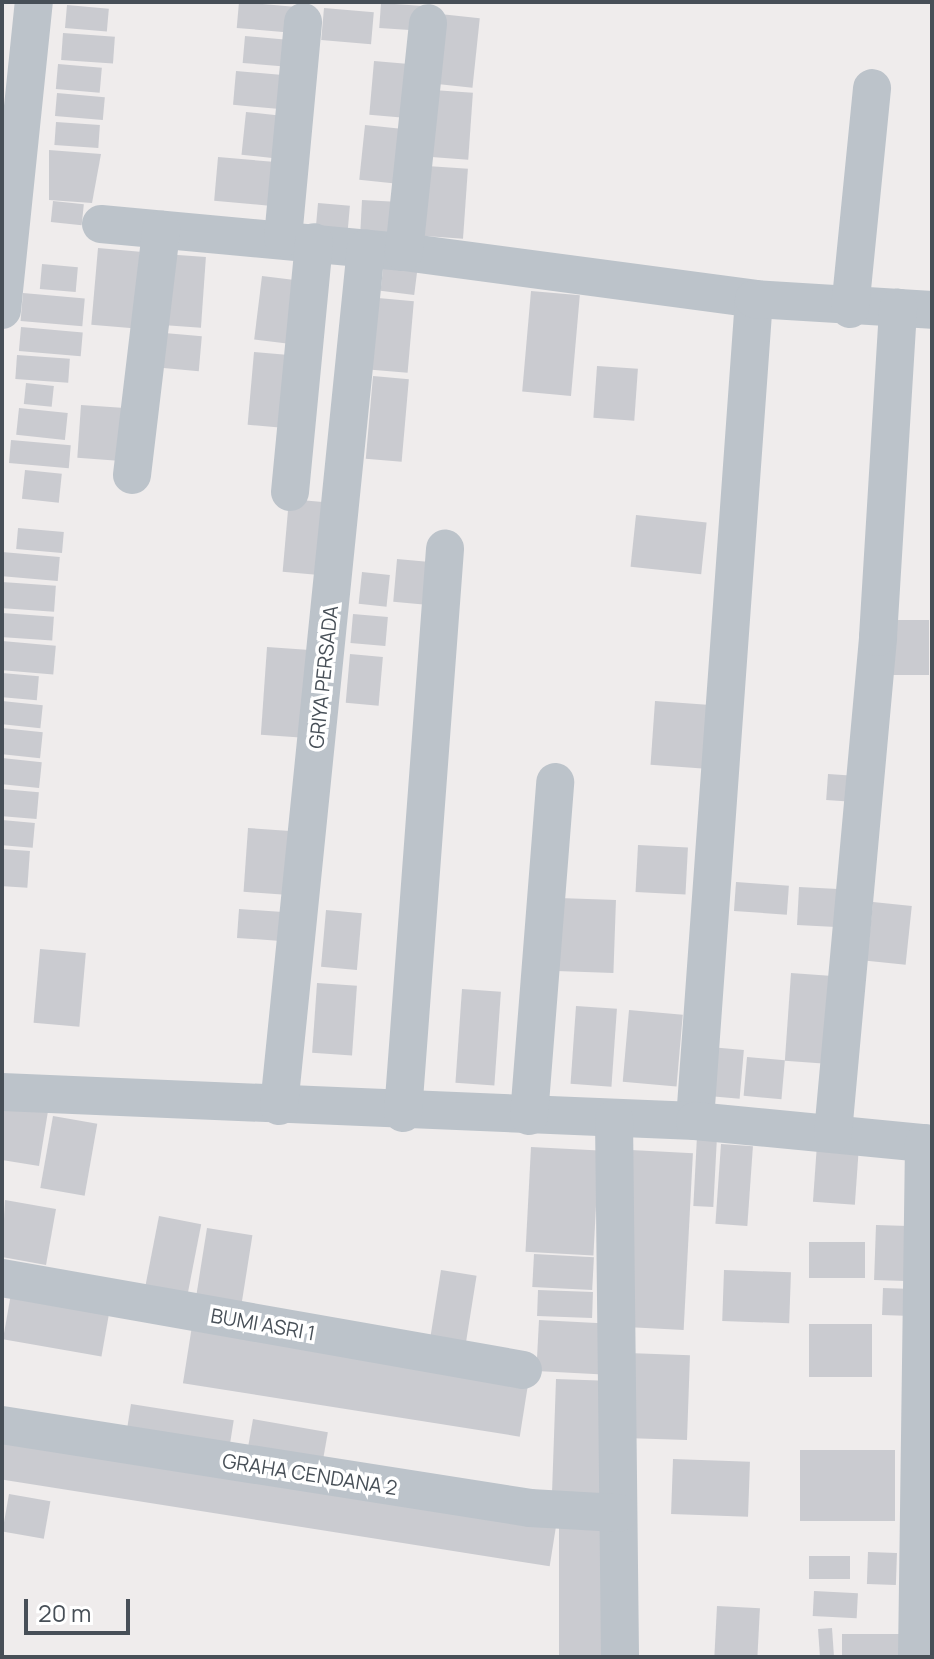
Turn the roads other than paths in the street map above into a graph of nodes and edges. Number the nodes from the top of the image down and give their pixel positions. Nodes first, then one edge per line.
1 (34, 2) edge
2 (303, 22) dead end
3 (428, 23) dead end
4 (872, 88) dead end
5 (101, 224) dead end
6 (161, 230) junction
7 (299, 240) junction
8 (366, 248) junction
9 (404, 252) junction
10 (754, 299) junction
11 (850, 309) junction
12 (915, 309) edge
13 (2, 310) edge
14 (132, 475) dead end
15 (290, 492) dead end
16 (445, 549) dead end
17 (555, 782) dead end
18 (2, 1092) edge
19 (279, 1106) junction
20 (403, 1113) junction
21 (529, 1116) junction
22 (614, 1119) junction
23 (695, 1121) junction
24 (833, 1133) junction
25 (928, 1143) edge
26 (2, 1278) edge
27 (523, 1370) dead end
28 (2, 1425) edge
29 (925, 1442) edge
30 (618, 1513) junction
31 (925, 1572) edge
32 (620, 1657) edge
33 (917, 1657) edge

1 - 13 street
2 - 7 street
3 - 9 street
4 - 11 street
5 - 6 street
6 - 7 street
6 - 14 street
7 - 8 street
7 - 15 street
8 - 9 street
8 - 19 street, GRIYA PERSADA
9 - 10 street
10 - 11 street
10 - 23 street
11 - 12 street
12 - 24 street
16 - 20 street
17 - 21 street
18 - 19 street
19 - 20 street
20 - 21 street
21 - 22 street
22 - 23 street
22 - 30 street
23 - 24 street
24 - 25 street
25 - 29 street
26 - 27 street, BUMI ASRI 1
28 - 30 street, GRAHA CENDANA 2
29 - 31 street
30 - 32 street
31 - 33 street

